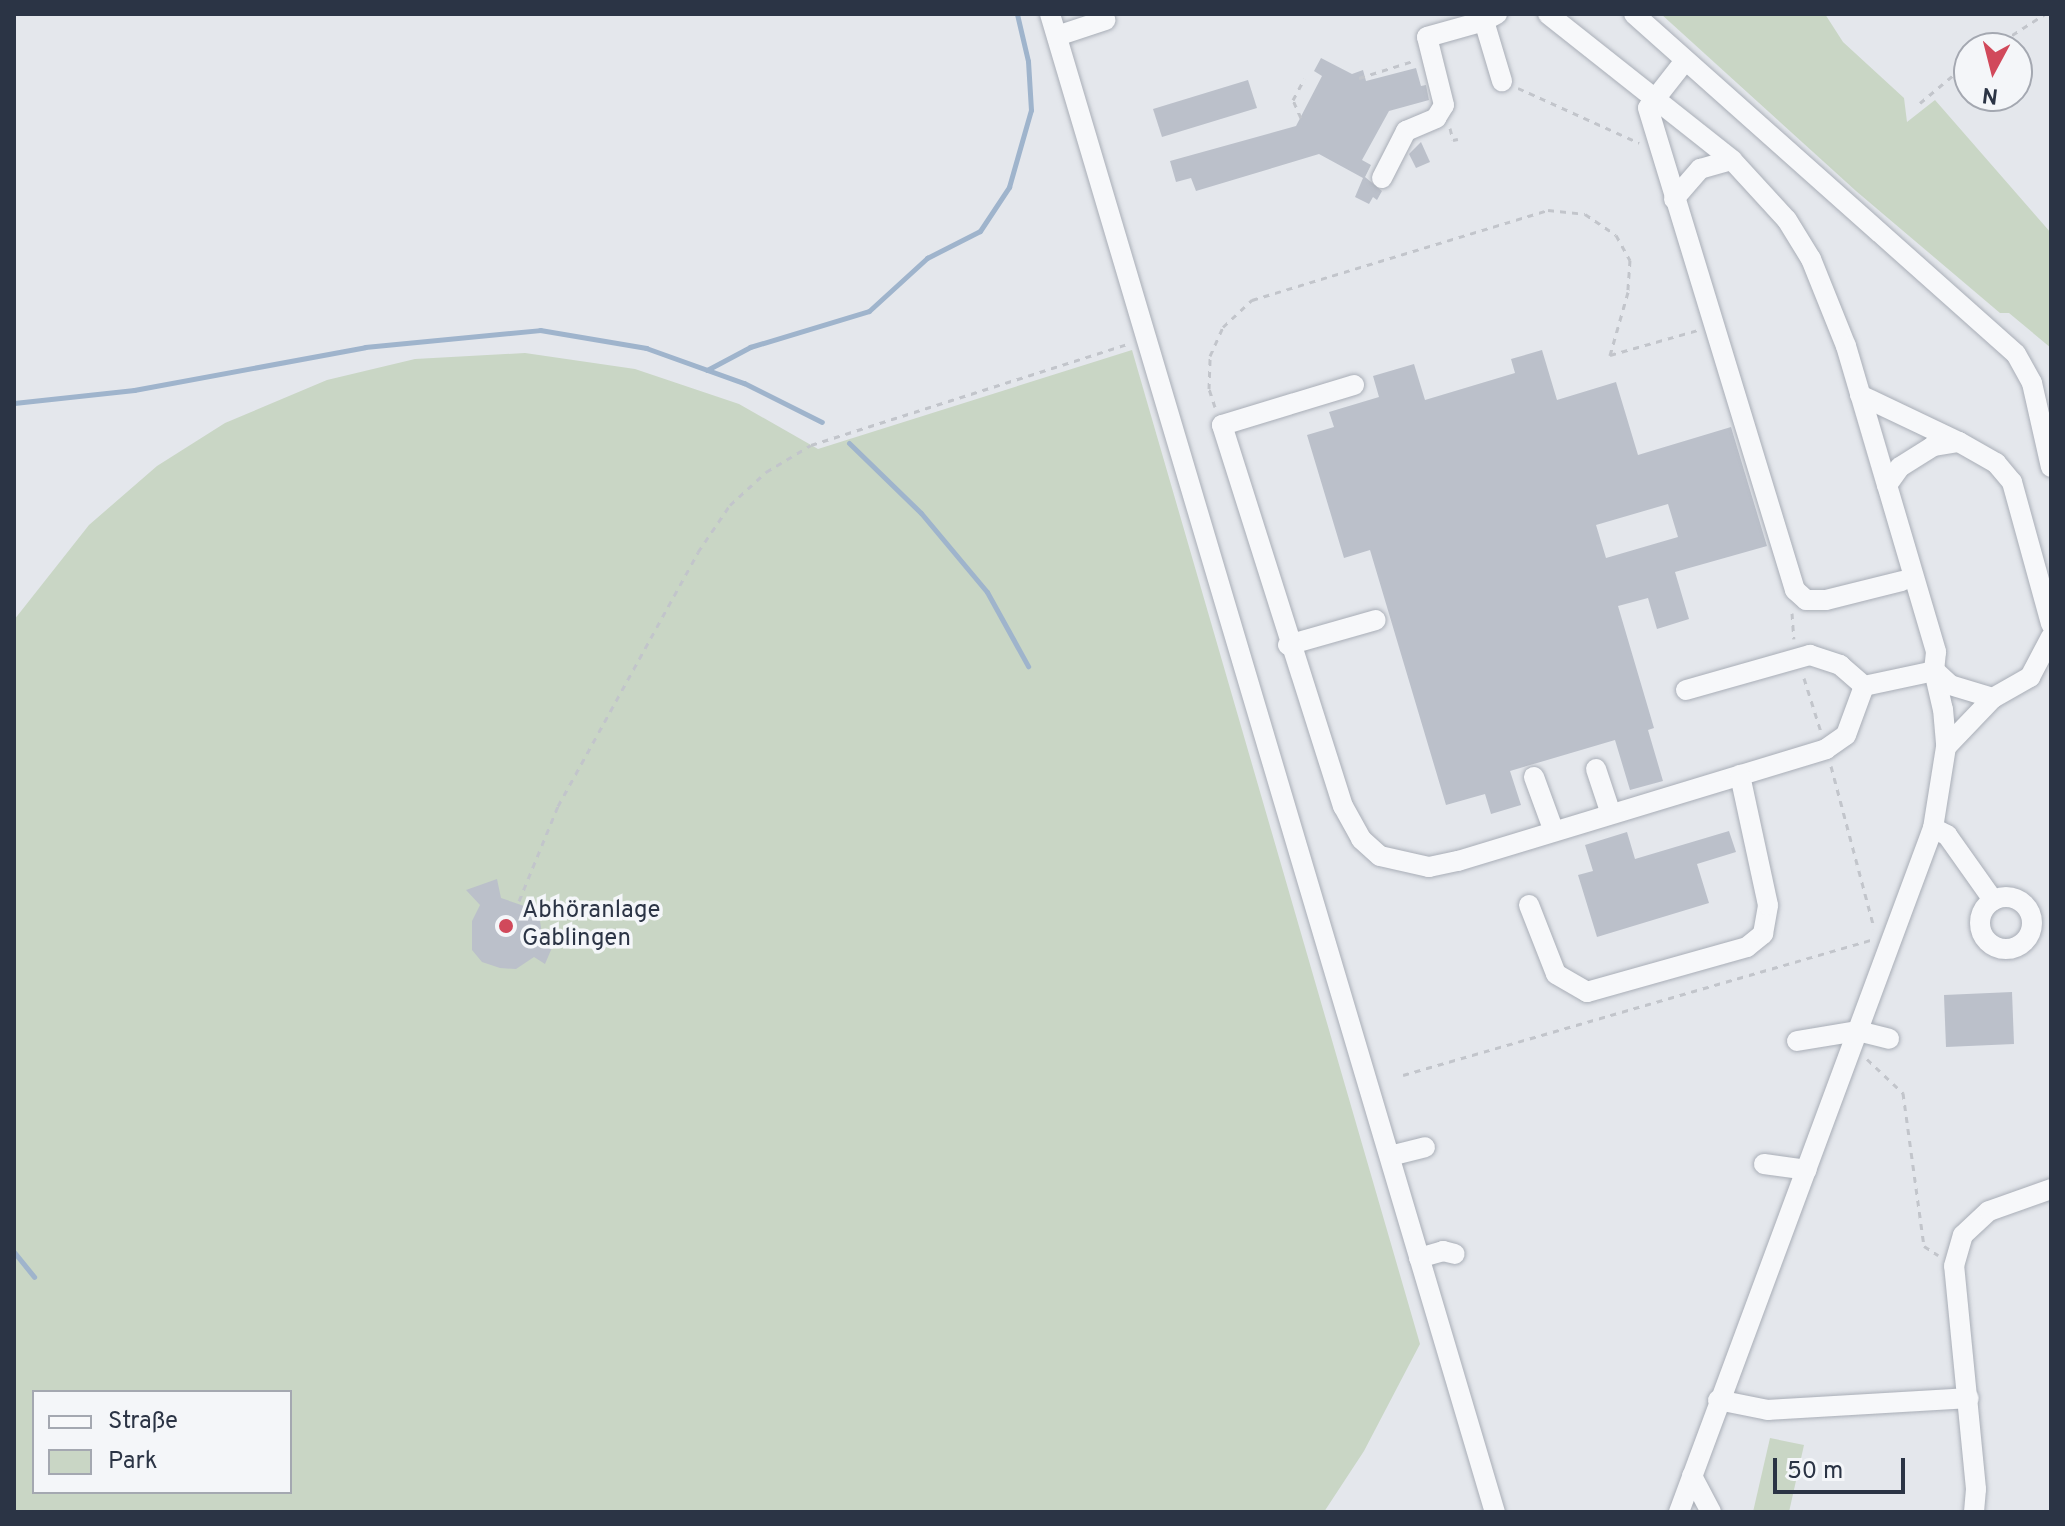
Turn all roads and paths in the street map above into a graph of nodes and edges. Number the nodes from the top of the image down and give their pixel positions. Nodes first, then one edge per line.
1 (1050, 14) edge
2 (1548, 14) edge
3 (1634, 14) edge
4 (2045, 14) edge
5 (1491, 17) edge
6 (1105, 20) dead end
7 (2017, 32) edge
8 (1057, 36) junction
9 (1684, 62) junction
10 (1953, 75) edge
11 (1304, 79) dead end
12 (1502, 81) joint
13 (1656, 97) junction
14 (1920, 103) dead end
15 (1301, 118) dead end
16 (1661, 152) junction
17 (1732, 160) junction
18 (1382, 178) dead end
19 (1757, 183) junction
20 (1674, 199) junction
21 (1711, 326) junction
22 (1145, 339) junction
23 (1354, 385) dead end
24 (1860, 395) junction
25 (1222, 425) junction
26 (1959, 442) junction
27 (2051, 467) edge
28 (1887, 485) junction
29 (1902, 581) junction
30 (1806, 600) junction
31 (1376, 620) dead end
32 (2051, 624) edge
33 (2051, 637) edge
34 (1288, 645) junction
35 (1798, 656) junction
36 (1934, 671) junction
37 (1864, 686) junction
38 (1686, 690) dead end
39 (1993, 698) junction
40 (1946, 747) junction
41 (1826, 749) junction
42 (1596, 769) dead end
43 (1740, 775) junction
44 (1534, 777) dead end
45 (1610, 811) junction
46 (1933, 828) junction
47 (1553, 829) junction
48 (1993, 900) dead end
49 (519, 901) dead end
50 (1529, 905) dead end
51 (1873, 940) junction
52 (1869, 953) dead end
53 (1855, 1038) junction
54 (1889, 1039) dead end
55 (1797, 1041) dead end
56 (1403, 1075) dead end
57 (1425, 1147) dead end
58 (1390, 1156) junction
59 (1764, 1164) dead end
60 (1807, 1170) junction
61 (2051, 1189) edge
62 (1455, 1254) dead end
63 (1419, 1258) junction
64 (1954, 1266) junction
65 (1969, 1398) junction
66 (1718, 1400) junction
67 (1692, 1476) junction
68 (1495, 1512) edge
69 (1679, 1512) edge
70 (1711, 1512) edge
71 (1974, 1512) edge

1 - 8 lane
2 - 13 lane
3 - 9 lane
4 - 7 path
5 - 12 lane
5 - 18 lane
6 - 8 lane
8 - 22 lane
9 - 13 lane
9 - 27 lane
10 - 14 path
11 - 15 path
12 - 16 path
13 - 16 lane
13 - 17 lane
16 - 20 lane
17 - 19 lane
17 - 20 lane
19 - 24 lane
19 - 29 lane
20 - 21 lane
21 - 25 path
21 - 30 lane
22 - 49 path
22 - 58 lane
23 - 25 lane
24 - 26 lane
24 - 28 lane
25 - 34 lane
26 - 28 lane
26 - 32 lane
28 - 36 lane
29 - 30 lane
29 - 36 lane
30 - 35 path
31 - 34 lane
33 - 39 lane
34 - 47 lane
35 - 37 lane
35 - 38 lane
35 - 41 path
36 - 37 lane
36 - 39 lane
36 - 40 lane
37 - 41 lane
39 - 40 lane
40 - 46 lane
41 - 43 lane
41 - 51 path
42 - 45 lane
43 - 45 lane
43 - 50 lane
44 - 47 lane
45 - 47 lane
46 - 48 lane
46 - 53 lane
51 - 52 path
51 - 56 path
53 - 54 lane
53 - 55 lane
53 - 60 lane
53 - 64 path
57 - 58 lane
58 - 63 lane
59 - 60 lane
60 - 66 lane
61 - 64 lane
62 - 63 lane
63 - 68 lane
64 - 65 lane
65 - 66 lane
65 - 71 lane
66 - 67 lane
67 - 69 lane
67 - 70 lane

